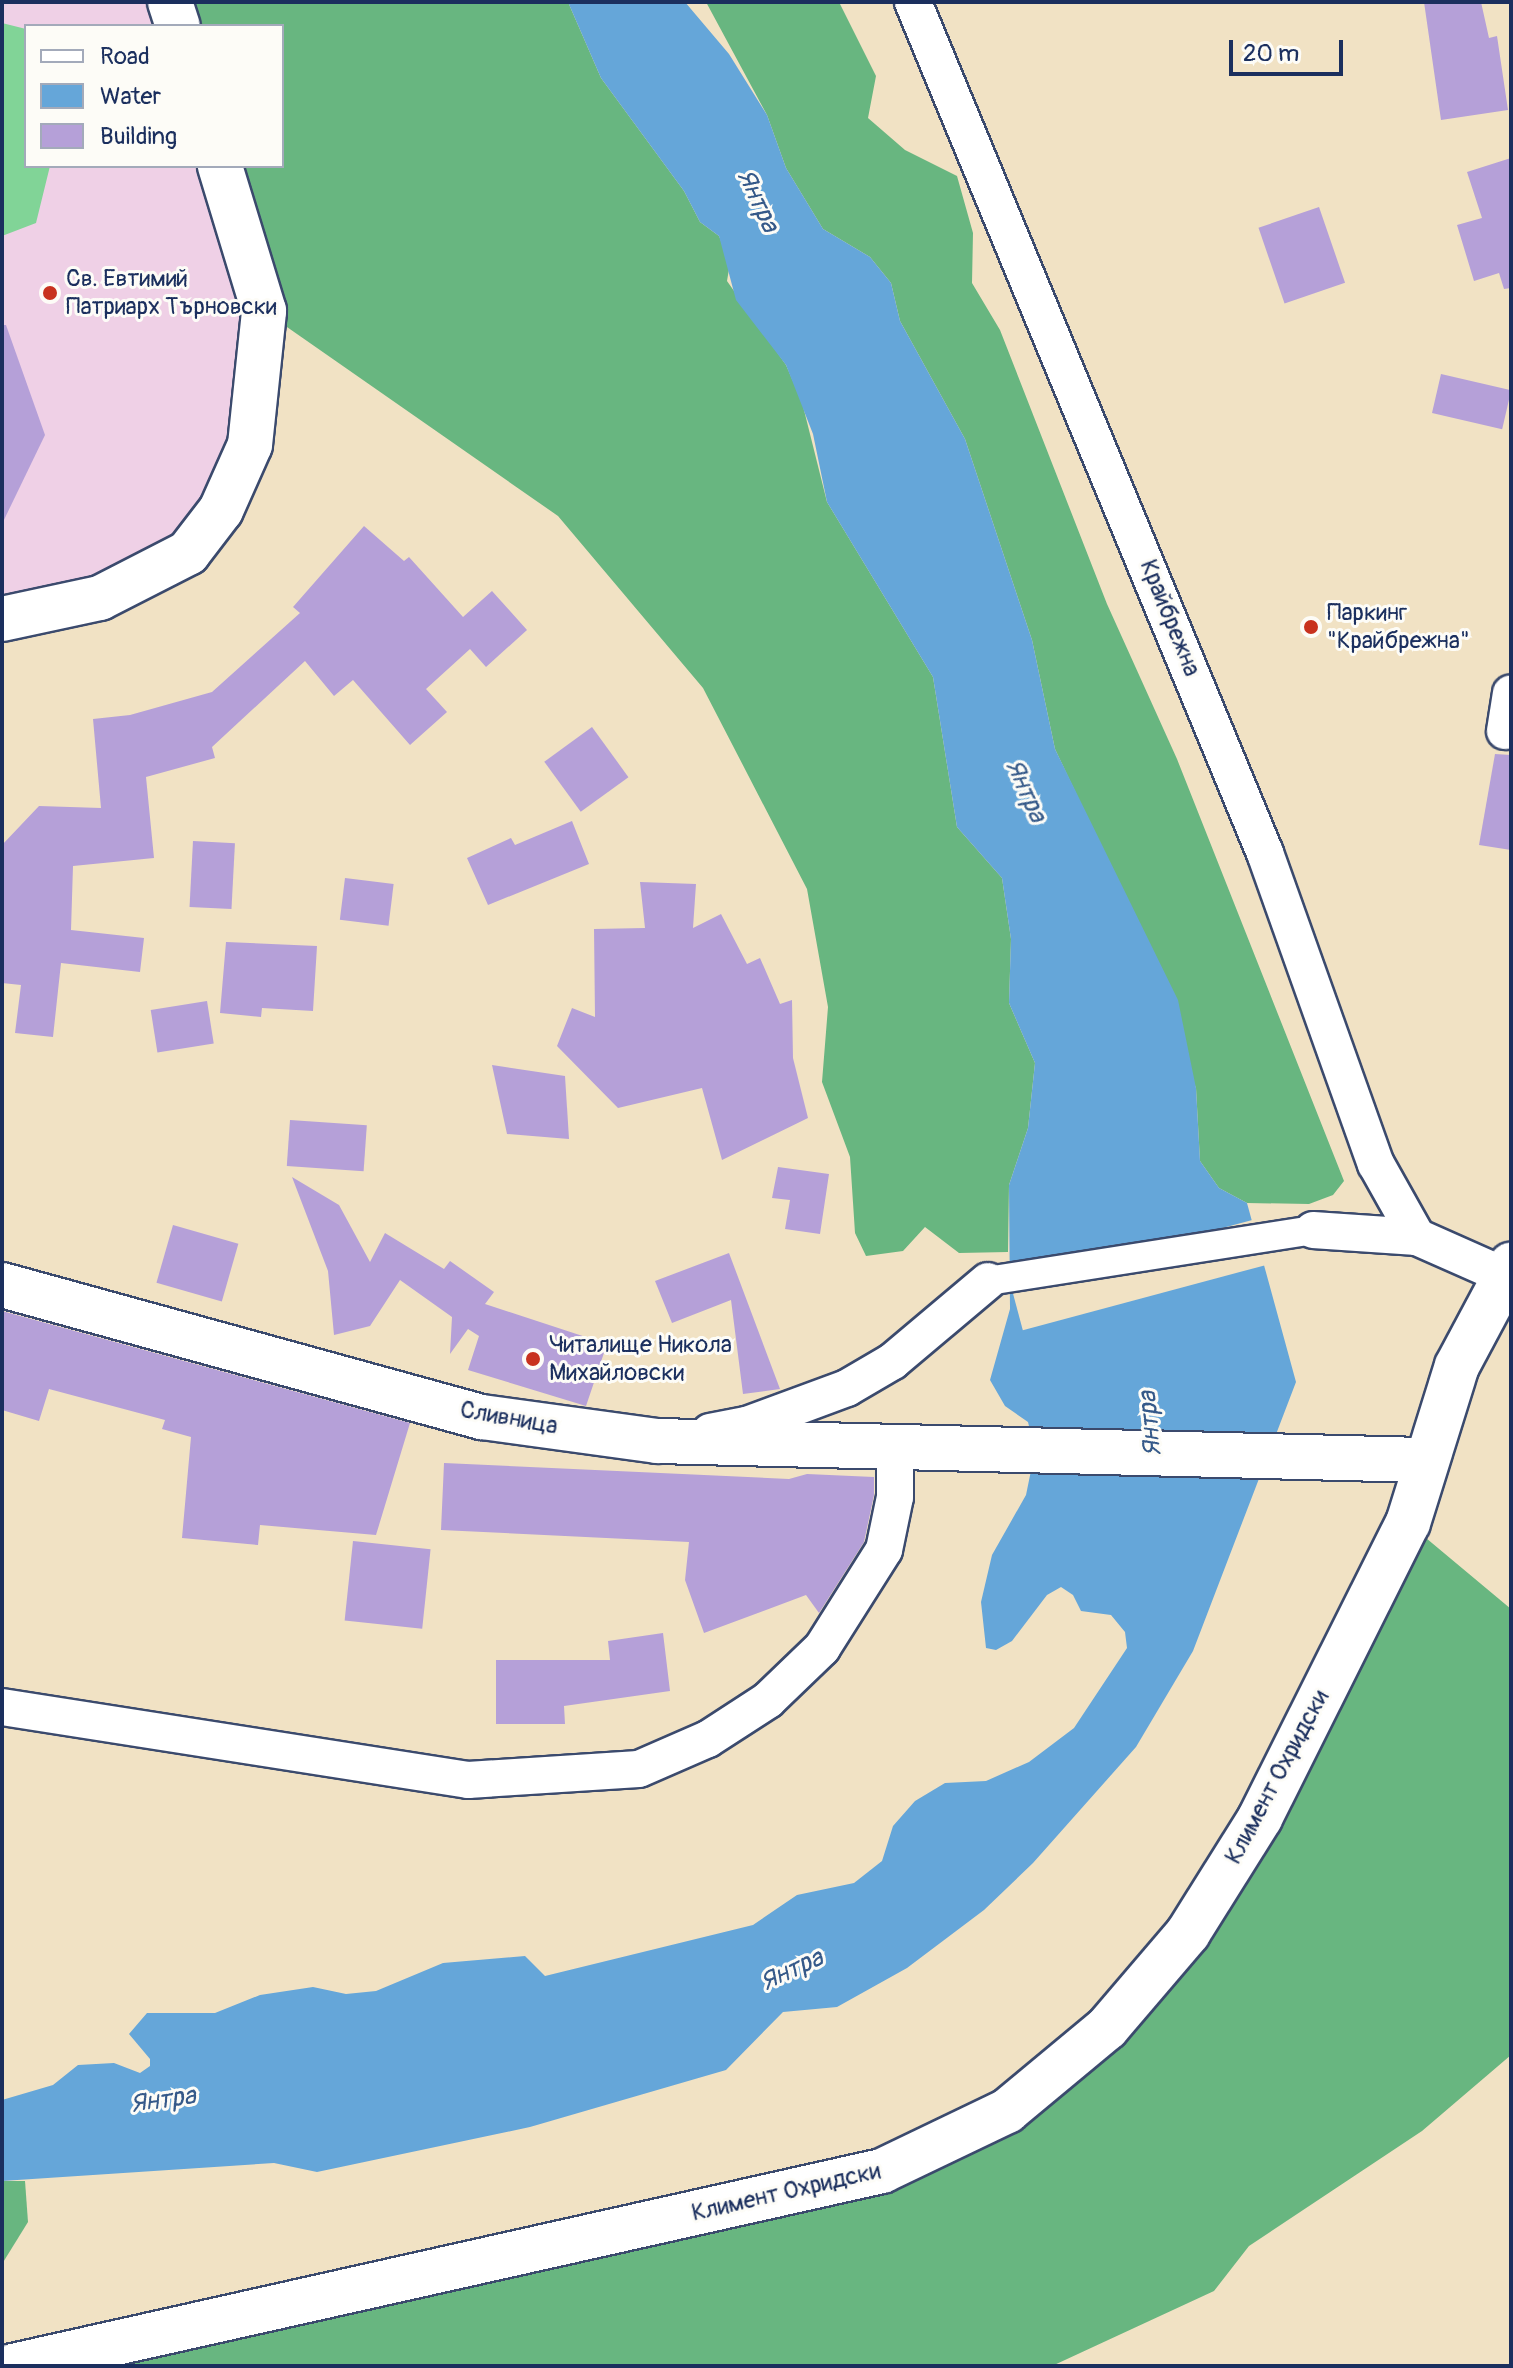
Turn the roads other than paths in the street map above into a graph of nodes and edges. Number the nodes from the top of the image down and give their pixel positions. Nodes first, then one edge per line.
1 (170, 2) edge
2 (913, 2) edge
3 (177, 24) edge
4 (221, 168) edge
5 (2, 619) edge
6 (1511, 693) edge
7 (1505, 731) dead end
8 (1313, 1230) joint
9 (1417, 1237) junction
10 (1508, 1270) edge
11 (988, 1281) joint
12 (2, 1285) edge
13 (657, 1441) junction
14 (916, 1449) junction
15 (1424, 1460) junction
16 (2, 1707) edge
17 (13, 2366) edge

1 - 3 street
2 - 9 street, Крайбрежна
4 - 5 street
6 - 7 street
8 - 9 street
8 - 11 street
9 - 10 street
10 - 15 street, Климент Охридски
11 - 13 street, Сливница
12 - 13 street, Сливница
13 - 14 street
14 - 15 street
14 - 16 street
15 - 17 street, Климент Охридски

